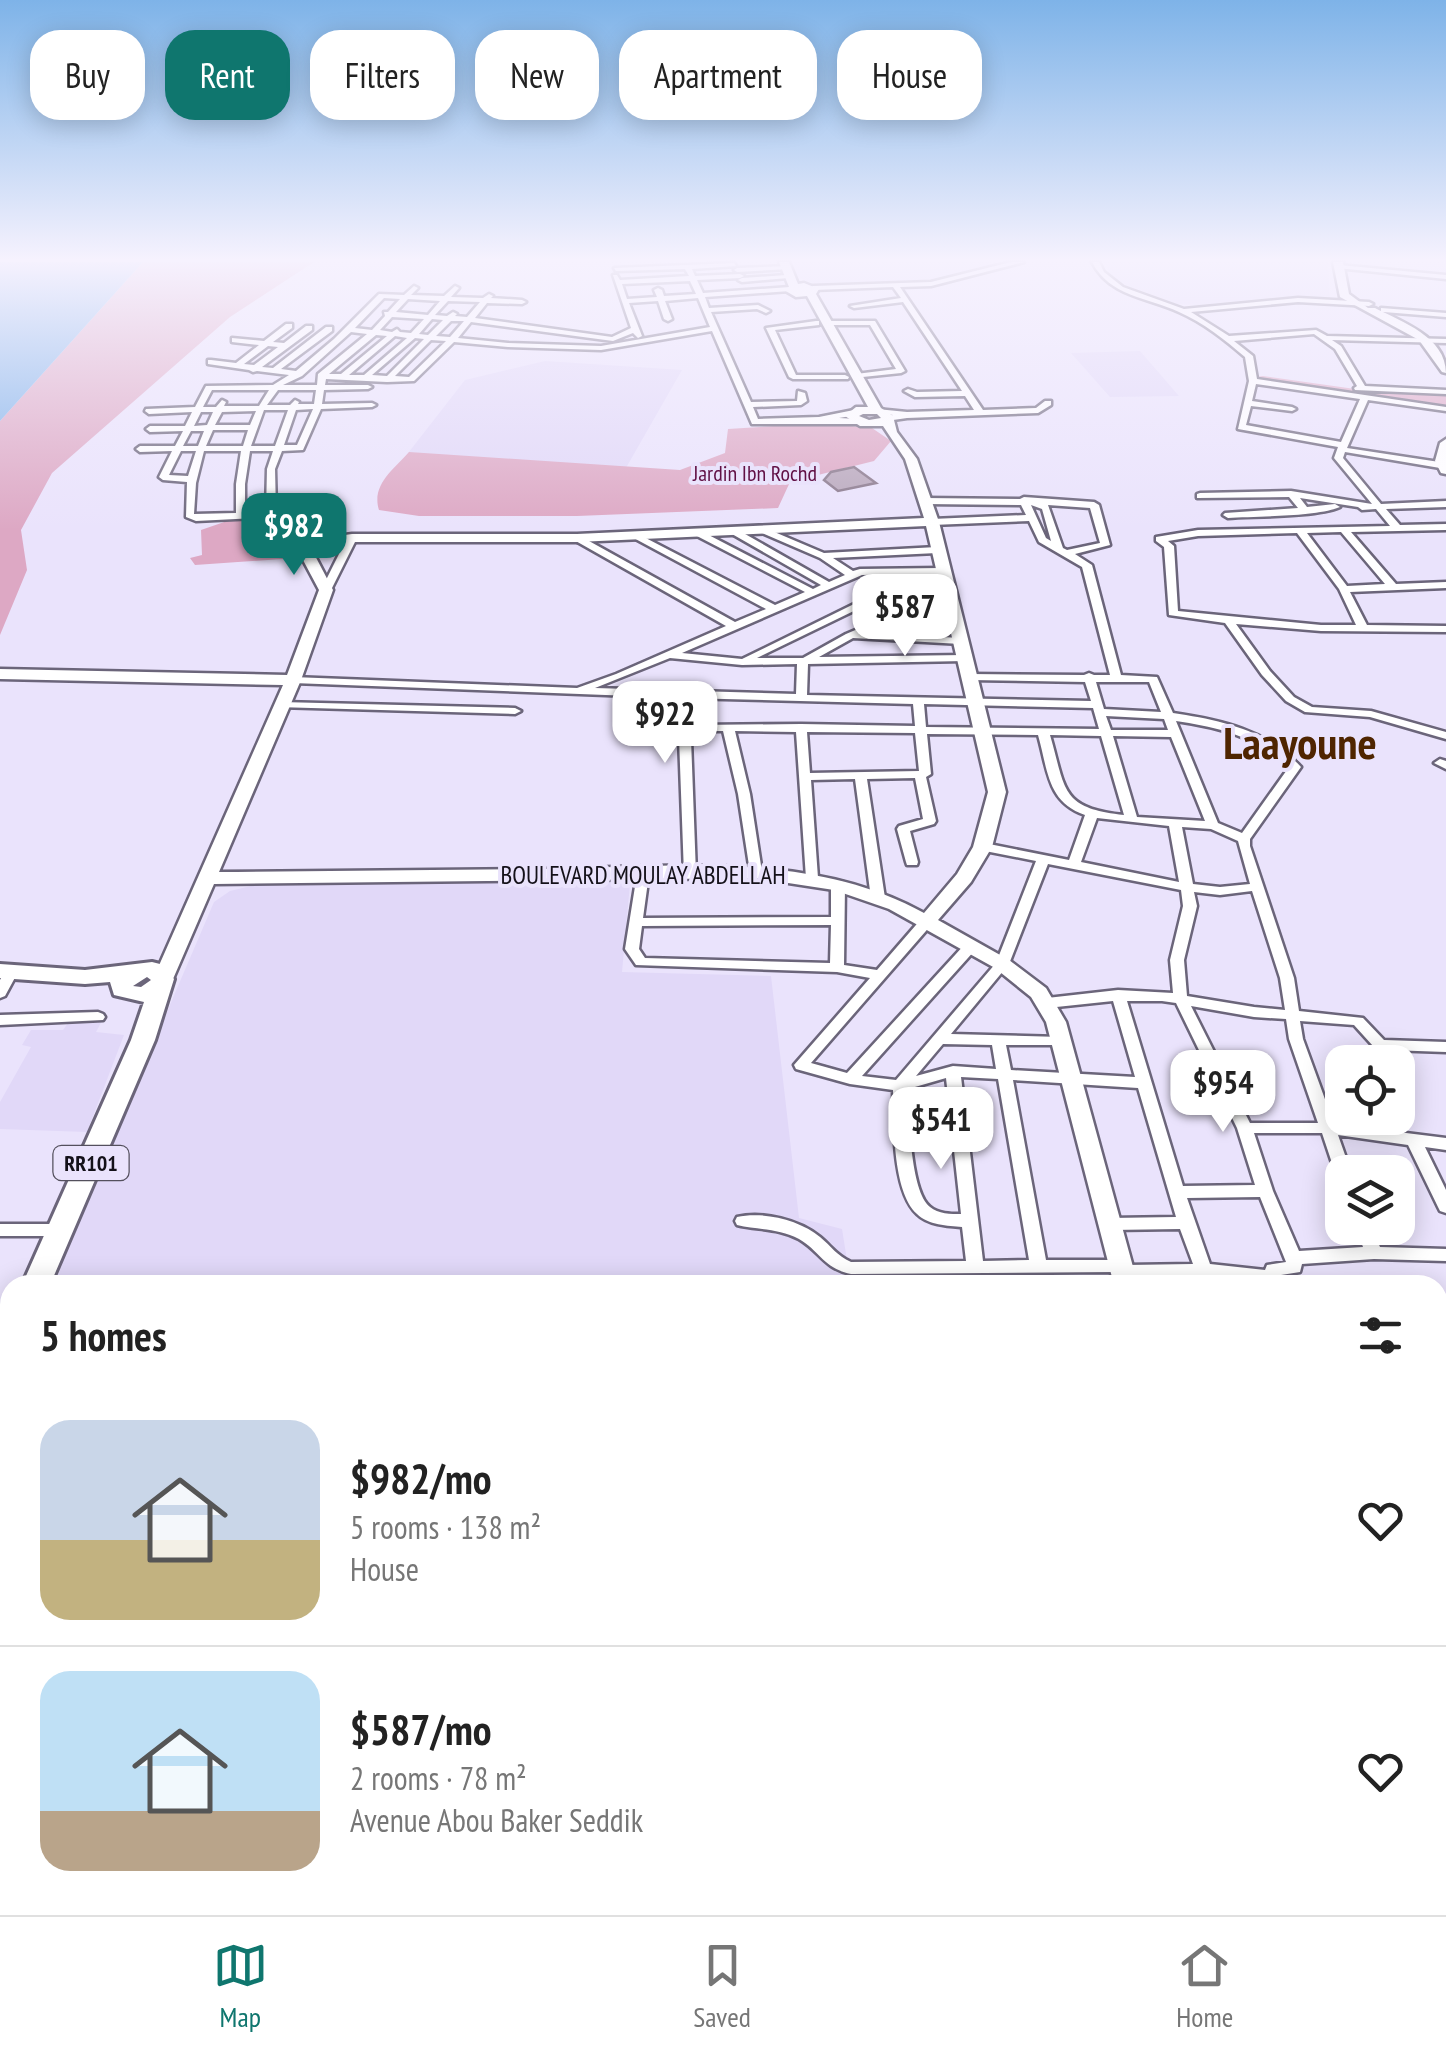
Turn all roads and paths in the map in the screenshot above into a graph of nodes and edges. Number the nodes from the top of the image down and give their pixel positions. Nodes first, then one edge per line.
1 (257, 351) edge
2 (277, 351) edge
3 (299, 351) edge
4 (327, 351) edge
5 (351, 351) edge
6 (355, 351) edge
7 (395, 351) edge
8 (417, 351) edge
9 (441, 351) edge
10 (725, 351) edge
11 (781, 351) edge
12 (838, 351) edge
13 (889, 351) edge
14 (941, 351) edge
15 (1243, 351) edge
16 (1337, 351) edge
17 (371, 353) junction
18 (390, 356) junction
19 (409, 359) junction
20 (211, 362) dead end
21 (430, 362) junction
22 (239, 367) junction
23 (252, 370) junction
24 (274, 371) junction
25 (298, 374) junction
26 (345, 374) junction
27 (368, 375) junction
28 (322, 376) junction
29 (851, 376) junction
30 (1253, 377) junction
31 (386, 380) junction
32 (276, 387) junction
33 (300, 387) junction
34 (321, 387) junction
35 (368, 387) dead end
36 (228, 388) junction
37 (908, 391) dead end
38 (968, 392) junction
39 (1446, 392) edge
40 (1364, 393) junction
41 (802, 394) dead end
42 (1048, 403) dead end
43 (1248, 403) junction
44 (372, 405) dead end
45 (747, 405) junction
46 (220, 406) junction
47 (263, 406) junction
48 (294, 406) junction
49 (318, 406) junction
50 (197, 407) junction
51 (1292, 409) dead end
52 (1446, 409) edge
53 (149, 411) dead end
54 (980, 412) junction
55 (859, 417) junction
56 (885, 418) junction
57 (286, 424) junction
58 (310, 424) junction
59 (255, 426) junction
60 (186, 428) junction
61 (210, 428) junction
62 (150, 429) dead end
63 (1446, 444) edge
64 (1341, 447) junction
65 (198, 448) junction
66 (248, 448) junction
67 (140, 449) dead end
68 (175, 449) junction
69 (280, 449) junction
70 (1445, 468) edge
71 (189, 479) junction
72 (1291, 494) junction
73 (1200, 496) dead end
74 (1024, 500) junction
75 (925, 501) junction
76 (1038, 502) junction
77 (1446, 504) edge
78 (1373, 506) junction
79 (1344, 507) junction
80 (1305, 510) junction
81 (271, 512) junction
82 (241, 514) junction
83 (1228, 514) dead end
84 (1032, 518) junction
85 (932, 522) junction
86 (1397, 528) junction
87 (1445, 528) edge
88 (1344, 530) junction
89 (1363, 530) junction
90 (765, 531) junction
91 (735, 532) junction
92 (1300, 532) junction
93 (698, 533) junction
94 (634, 536) junction
95 (352, 538) junction
96 (577, 538) junction
97 (302, 545) junction
98 (938, 550) junction
99 (1062, 552) junction
100 (823, 556) junction
101 (939, 571) junction
102 (852, 575) junction
103 (826, 584) junction
104 (1446, 585) edge
105 (1394, 587) junction
106 (1344, 589) junction
107 (326, 590) junction
108 (810, 591) junction
109 (949, 593) junction
110 (772, 608) junction
111 (1228, 620) junction
112 (732, 625) junction
113 (1363, 628) junction
114 (1446, 629) edge
115 (850, 636) junction
116 (963, 649) junction
117 (655, 659) junction
118 (742, 662) junction
119 (803, 662) junction
120 (0, 674) edge
121 (620, 676) junction
122 (1089, 676) junction
123 (1116, 676) junction
124 (970, 677) junction
125 (293, 680) junction
126 (578, 690) junction
127 (635, 693) junction
128 (801, 696) junction
129 (918, 700) junction
130 (975, 702) junction
131 (282, 705) junction
132 (1099, 708) junction
133 (515, 711) dead end
134 (1167, 714) junction
135 (728, 726) junction
136 (801, 727) junction
137 (922, 730) junction
138 (982, 732) junction
139 (1043, 732) junction
140 (1105, 732) junction
141 (1176, 734) junction
142 (1446, 736) edge
143 (920, 775) junction
144 (861, 776) junction
145 (806, 777) junction
146 (1092, 814) junction
147 (1131, 818) junction
148 (1175, 823) junction
149 (869, 825) junction
150 (1213, 825) junction
151 (904, 829) junction
152 (1244, 839) junction
153 (984, 847) junction
154 (1044, 858) junction
155 (912, 862) dead end
156 (1074, 863) junction
157 (756, 872) junction
158 (643, 874) junction
159 (690, 874) junction
160 (210, 878) junction
161 (812, 878) junction
162 (838, 885) junction
163 (1186, 887) junction
164 (1255, 887) junction
165 (878, 898) junction
166 (838, 920) junction
167 (927, 921) junction
168 (636, 922) junction
169 (182, 942) junction
170 (971, 946) junction
171 (1002, 964) junction
172 (836, 968) junction
173 (882, 975) junction
174 (4, 979) edge
175 (163, 982) junction
176 (131, 983) junction
177 (1118, 995) junction
178 (1180, 998) junction
179 (1047, 1003) junction
180 (1289, 1015) junction
181 (98, 1018) dead end
182 (0, 1020) edge
183 (944, 1038) junction
184 (143, 1040) junction
185 (998, 1040) junction
186 (1061, 1042) junction
187 (1380, 1045) edge
188 (1415, 1046) edge
189 (1446, 1047) edge
190 (953, 1072) junction
191 (1003, 1072) junction
192 (1072, 1076) junction
193 (850, 1079) junction
194 (1143, 1084) junction
195 (900, 1086) junction
196 (1245, 1128) junction
197 (1325, 1128) joint
198 (1377, 1135) edge
199 (1414, 1140) junction
200 (1446, 1144) edge
201 (1266, 1191) junction
202 (1178, 1192) junction
203 (1446, 1206) edge
204 (743, 1221) dead end
205 (970, 1221) junction
206 (1186, 1223) junction
207 (1111, 1224) junction
208 (0, 1230) edge
209 (60, 1230) junction
210 (1371, 1245) edge
211 (1374, 1252) junction
212 (1446, 1256) edge
213 (1294, 1258) junction
214 (1039, 1266) junction
215 (975, 1267) junction
216 (1204, 1270) junction
217 (1123, 1274) edge
218 (40, 1275) edge
219 (1236, 1275) edge
220 (1273, 1275) edge

1 - 22 street
2 - 23 street
3 - 24 street
4 - 25 street
5 - 28 street
6 - 17 street
7 - 18 street
8 - 19 street
9 - 21 street
10 - 45 street
11 - 29 street
12 - 29 main road
13 - 29 street
14 - 38 street
15 - 30 street
16 - 40 street
17 - 18 street
17 - 26 street
18 - 19 street
18 - 27 street
19 - 21 street
19 - 31 street
20 - 22 street
21 - 31 street
22 - 23 street
22 - 36 street
23 - 24 street
24 - 25 street
25 - 28 street
25 - 32 street
26 - 27 street
26 - 28 street
27 - 31 street
28 - 34 street
29 - 55 main road
29 - 56 main road
30 - 40 street
30 - 43 street
32 - 33 street
32 - 36 street
32 - 47 street
33 - 34 street
33 - 48 street
34 - 35 street
34 - 49 street
36 - 46 street
36 - 50 street
37 - 38 street
38 - 54 street
39 - 40 street
40 - 52 street
40 - 64 street
41 - 45 street
42 - 54 street
43 - 51 street
43 - 64 street
44 - 49 street
45 - 55 street
46 - 47 street
46 - 50 street
46 - 61 street
47 - 48 street
47 - 59 street
48 - 49 street
48 - 57 street
49 - 58 street
50 - 53 street
50 - 60 street
54 - 56 street
55 - 56 main road
55 - 56 main road
56 - 75 main road
57 - 58 street
57 - 59 street
57 - 69 street
58 - 69 street
59 - 61 street
59 - 66 street
60 - 61 street
60 - 62 street
60 - 68 street
61 - 65 street
63 - 70 main road
64 - 70 street
64 - 78 street
65 - 66 street
65 - 68 street
65 - 71 street
66 - 69 street
66 - 82 street
67 - 68 street
68 - 71 street
69 - 81 street
71 - 82 street
72 - 73 street
72 - 78 street
72 - 80 street
74 - 75 street
74 - 76 street
74 - 84 street
75 - 85 main road
76 - 99 street
76 - 99 street
77 - 78 street
78 - 79 street
78 - 86 street
79 - 80 street
79 - 89 street
80 - 83 street
81 - 82 street
81 - 97 street
84 - 85 street
84 - 99 street
85 - 90 main road
85 - 98 main road
86 - 87 street
86 - 89 street
88 - 89 street
88 - 92 street
88 - 105 street
90 - 91 main road
90 - 100 street
91 - 93 main road
91 - 103 street
92 - 106 street
92 - 111 street
93 - 94 main road
93 - 108 street
94 - 96 main road
94 - 110 street
95 - 96 main road
95 - 97 main road
95 - 107 street
96 - 112 street
97 - 107 main road
98 - 100 street
98 - 101 main road
99 - 123 street
100 - 102 street
101 - 102 street
101 - 109 main road
101 - 118 street
102 - 103 street
103 - 108 street
104 - 105 street
105 - 106 street
106 - 113 street
107 - 125 main road
108 - 110 street
109 - 115 street
109 - 116 main road
110 - 112 street
111 - 113 street
111 - 142 street
112 - 117 street
113 - 114 street
115 - 116 street
115 - 119 street
116 - 119 street
116 - 124 main road
117 - 118 street
117 - 121 street
118 - 119 street
119 - 128 street
120 - 125 main road
121 - 126 street
121 - 127 street
122 - 123 street
122 - 124 street
122 - 132 street
123 - 134 street
124 - 130 main road
125 - 126 street
125 - 131 main road
126 - 127 street
127 - 128 street
128 - 129 street
129 - 130 street
129 - 137 street
130 - 132 street
130 - 138 main road
131 - 133 street
131 - 160 main road
132 - 134 street
132 - 140 street
134 - 141 street
134 - 152 street
135 - 136 street
135 - 157 street
135 - 159 street
136 - 137 street
136 - 145 street
137 - 138 street
137 - 143 street
138 - 139 street
138 - 153 main road
139 - 140 street
139 - 146 street
140 - 141 street
140 - 147 street
141 - 150 street
143 - 144 street
143 - 151 street
144 - 145 street
144 - 149 street
145 - 161 street
146 - 147 street
146 - 156 street
147 - 148 street
148 - 150 street
148 - 163 street
149 - 151 street
149 - 165 street
150 - 152 street
151 - 155 street
152 - 164 street
153 - 154 street
153 - 167 main road
154 - 156 street
154 - 171 street
156 - 163 street
157 - 159 main road, BOULEVARD MOULAY ABDELLAH
157 - 161 main road, BOULEVARD MOULAY ABDELLAH
158 - 159 main road, BOULEVARD MOULAY ABDELLAH
158 - 160 main road, BOULEVARD MOULAY ABDELLAH
158 - 168 street
160 - 169 main road
161 - 162 main road, BOULEVARD MOULAY ABDELLAH
162 - 165 main road, BOULEVARD MOULAY ABDELLAH
162 - 166 street
163 - 164 street
163 - 178 street
164 - 180 street
165 - 167 main road, BOULEVARD MOULAY ABDELLAH
166 - 168 street
166 - 172 street
167 - 170 main road, BOULEVARD MOULAY ABDELLAH
167 - 173 street
168 - 172 street
169 - 175 main road
169 - 176 main road
170 - 171 main road, BOULEVARD MOULAY ABDELLAH
170 - 193 street
171 - 179 main road, BOULEVARD MOULAY ABDELLAH
171 - 183 street
172 - 173 street
173 - 193 street
174 - 176 main road
175 - 176 main road
175 - 184 main road, RR101
176 - 184 main road
177 - 178 street
177 - 179 street
177 - 194 street
178 - 180 street
178 - 196 street
179 - 186 main road, BOULEVARD MOULAY ABDELLAH
180 - 187 street
180 - 197 street
181 - 182 street
183 - 185 street
183 - 195 street
184 - 209 main road, RR101
185 - 186 street
185 - 191 street
186 - 192 main road, BOULEVARD MOULAY ABDELLAH
188 - 189 street
190 - 191 street
190 - 195 street
190 - 205 street
191 - 192 street
191 - 214 street
192 - 194 street
192 - 207 main road, BOULEVARD MOULAY ABDELLAH
193 - 195 street
194 - 202 street
195 - 205 street
196 - 197 street
196 - 201 street
198 - 199 street
199 - 200 street
199 - 203 street
201 - 202 street
201 - 213 street
202 - 206 street
204 - 215 street
205 - 215 street
206 - 207 street
206 - 216 street
207 - 217 main road, BOULEVARD MOULAY ABDELLAH
208 - 209 street
209 - 218 main road, RR101
210 - 211 street
211 - 212 street
211 - 213 street
213 - 220 street
214 - 215 street
214 - 217 street
216 - 217 street
216 - 219 street

